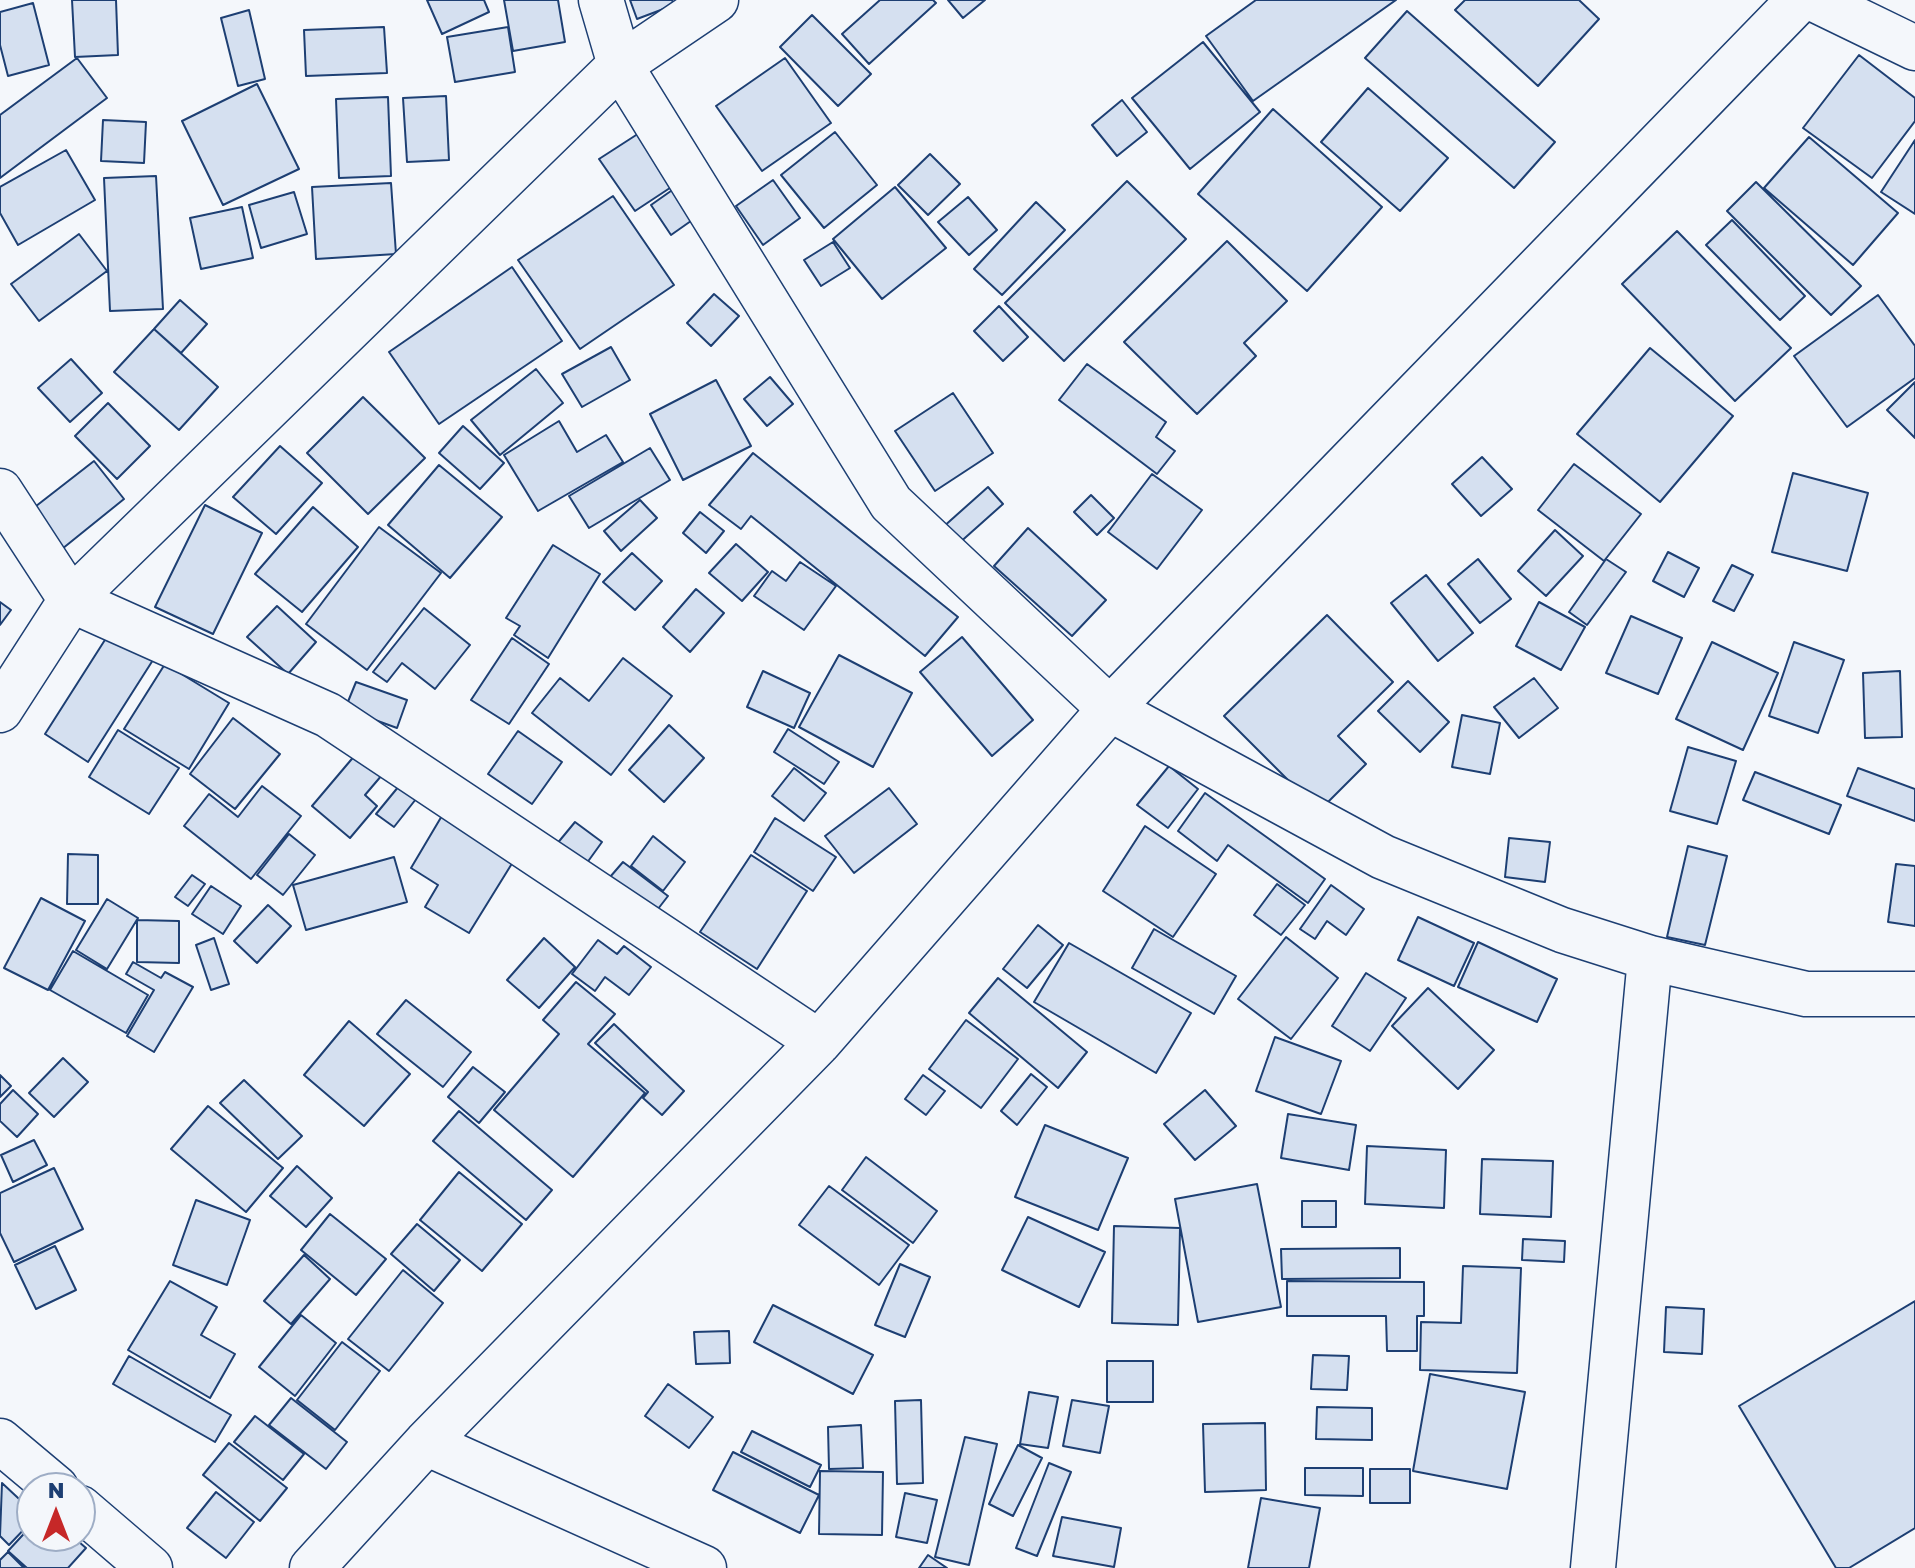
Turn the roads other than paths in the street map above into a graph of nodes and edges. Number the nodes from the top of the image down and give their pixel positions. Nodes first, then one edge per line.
1 (601, 0) edge
2 (716, 0) edge
3 (1799, 0) edge
4 (1816, 0) edge
5 (1915, 48) edge
6 (620, 65) junction
7 (0, 491) edge
8 (71, 600) junction
9 (1110, 709) junction
10 (0, 710) edge
11 (1650, 958) junction
12 (1915, 994) edge
13 (819, 1042) junction
14 (0, 1441) edge
15 (426, 1443) junction
16 (37, 1472) edge
17 (96, 1522) edge
18 (150, 1568) edge
19 (312, 1568) edge
20 (704, 1568) edge
21 (1593, 1568) edge

1 - 6 street
2 - 6 street
3 - 9 street
4 - 5 street
6 - 8 street
6 - 9 street
7 - 8 street
8 - 10 street
8 - 13 street
9 - 11 street
9 - 13 street
11 - 12 street
11 - 21 street
13 - 15 street
14 - 16 street
15 - 19 street
15 - 20 street
17 - 18 street

